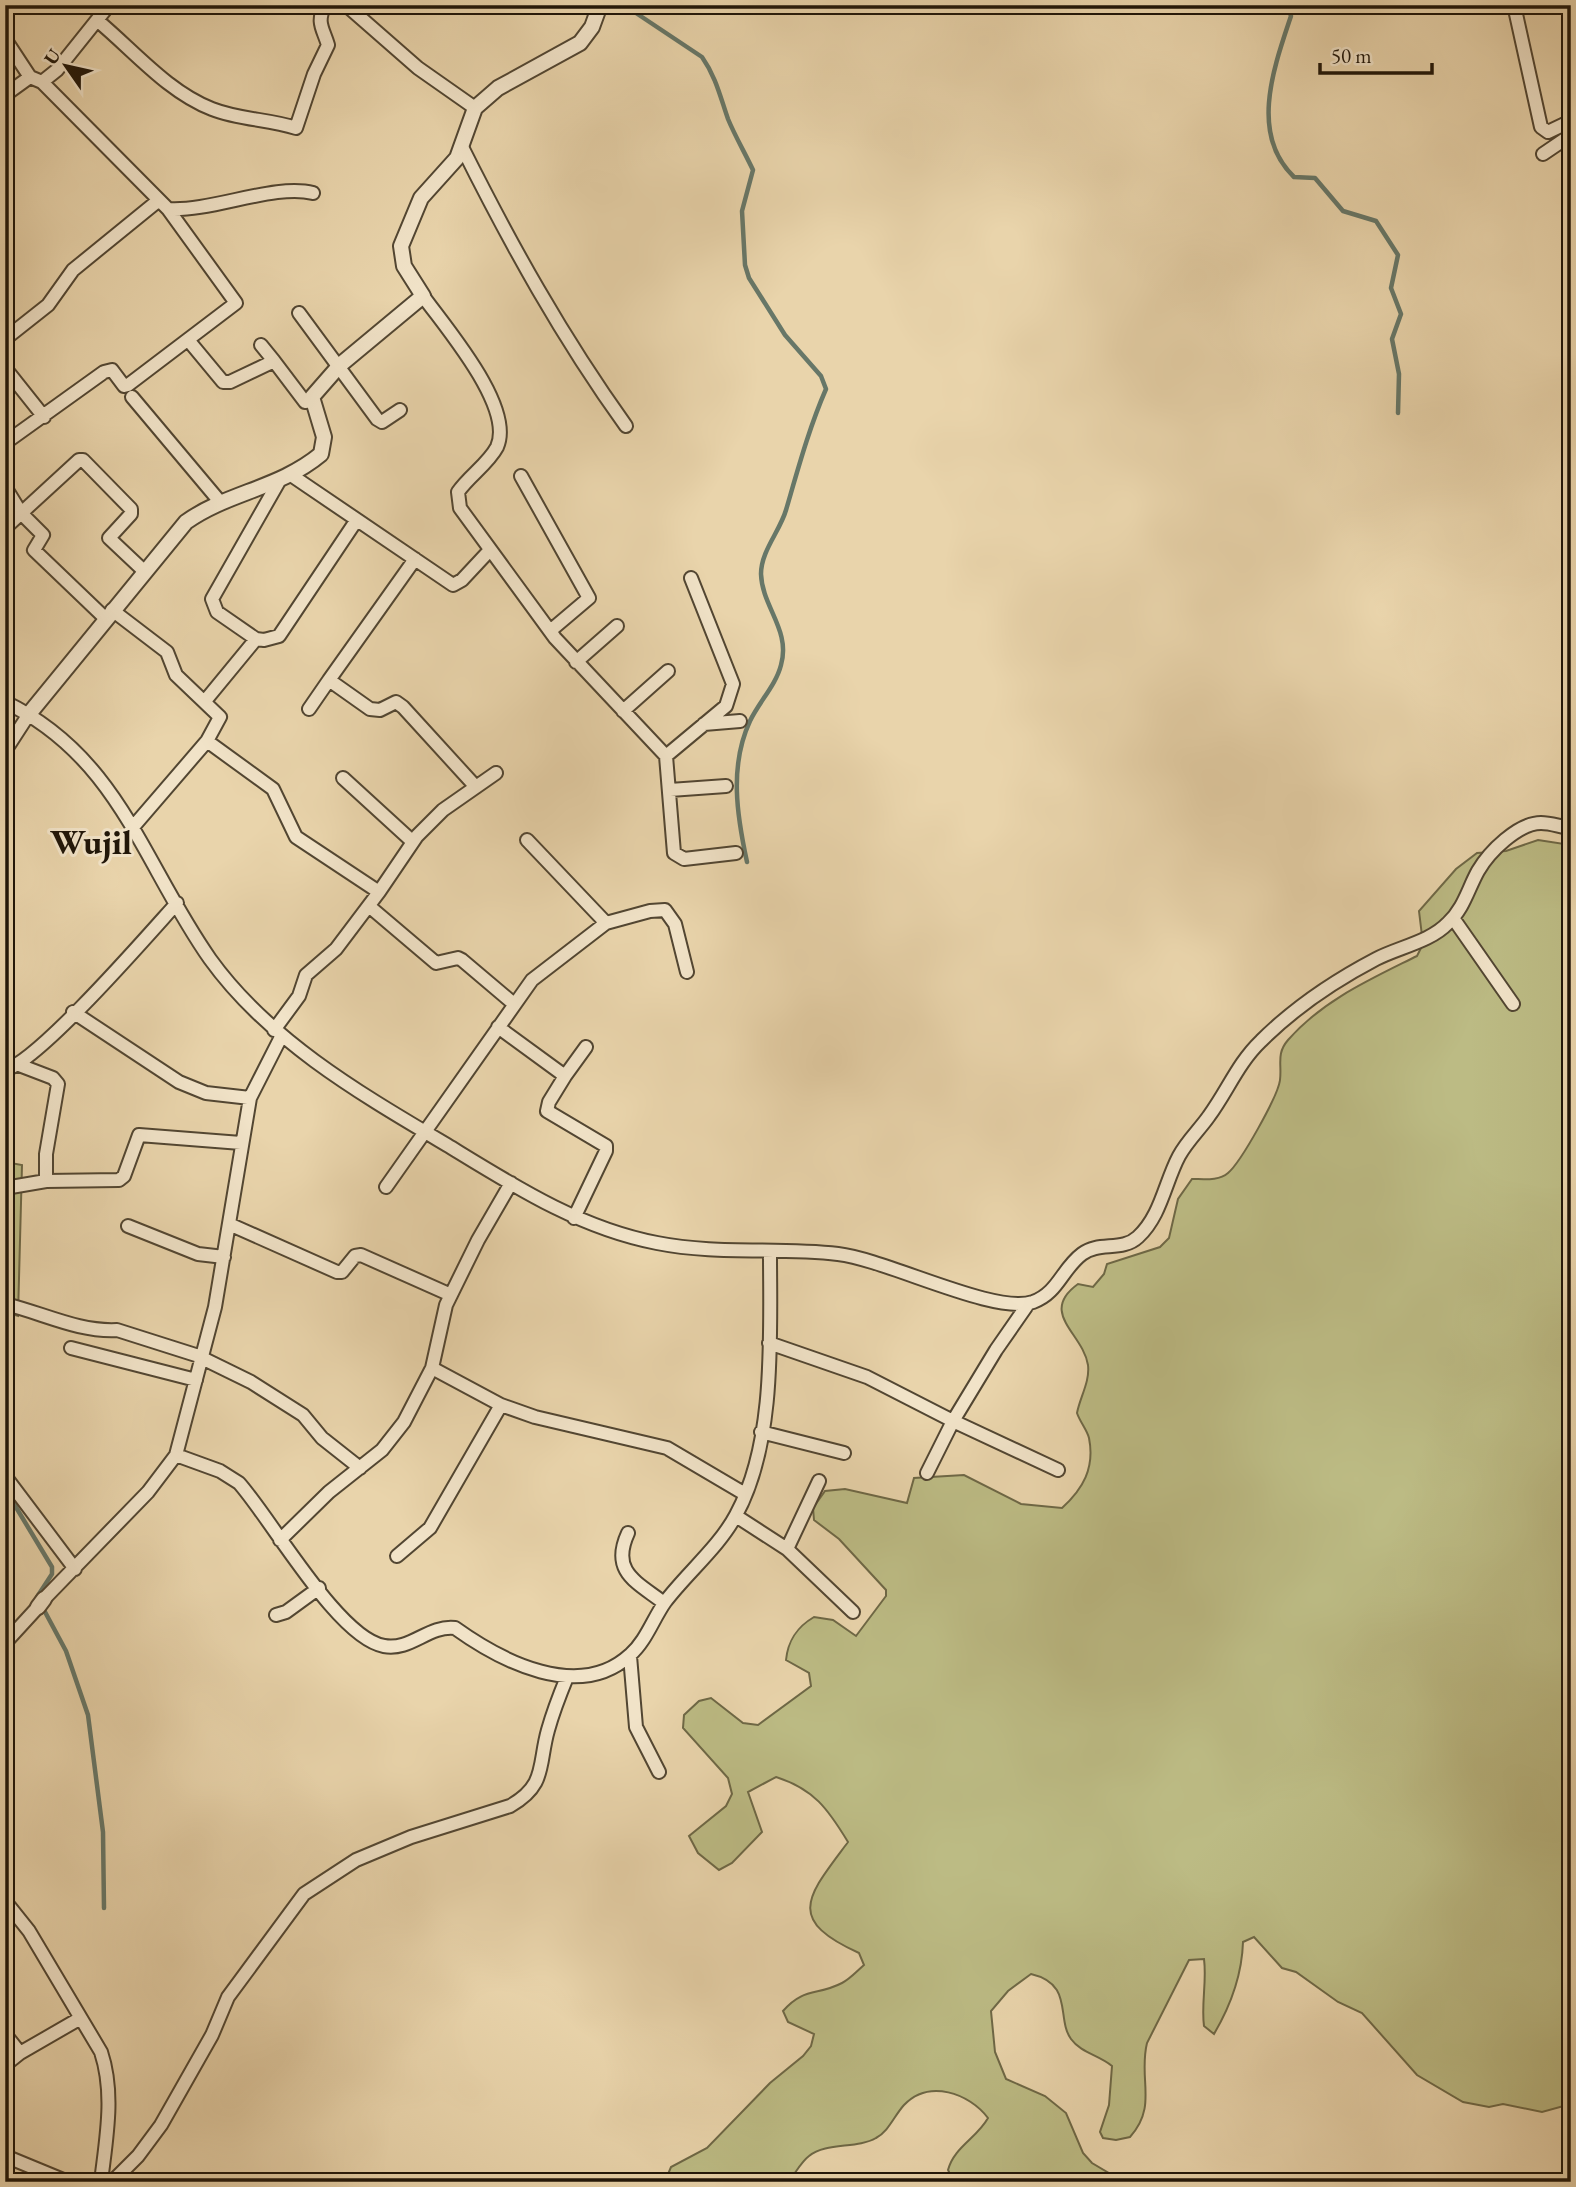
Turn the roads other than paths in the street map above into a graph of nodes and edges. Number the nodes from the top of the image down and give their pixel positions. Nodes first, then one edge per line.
1 (109, 5) edge
2 (326, 5) edge
3 (346, 5) edge
4 (1514, 5) edge
5 (594, 7) edge
6 (98, 21) junction
7 (5, 39) edge
8 (36, 79) junction
9 (5, 95) edge
10 (475, 108) junction
11 (1571, 121) edge
12 (1571, 135) edge
13 (462, 147) junction
14 (1543, 154) dead end
15 (313, 193) dead end
16 (163, 204) junction
17 (423, 296) junction
18 (299, 313) dead end
19 (5, 339) edge
20 (190, 341) junction
21 (261, 345) dead end
22 (274, 361) junction
23 (340, 365) junction
24 (5, 368) edge
25 (132, 397) dead end
26 (312, 401) junction
27 (400, 410) dead end
28 (44, 417) junction
29 (626, 426) dead end
30 (5, 443) edge
31 (521, 476) dead end
32 (285, 479) junction
33 (5, 488) edge
34 (221, 503) junction
35 (21, 513) junction
36 (356, 522) junction
37 (5, 528) edge
38 (490, 550) junction
39 (415, 559) junction
40 (144, 571) junction
41 (691, 578) dead end
42 (109, 614) junction
43 (617, 626) dead end
44 (550, 631) junction
45 (256, 639) junction
46 (576, 662) junction
47 (668, 671) dead end
48 (330, 680) junction
49 (205, 701) junction
50 (5, 702) edge
51 (309, 709) dead end
52 (623, 711) junction
53 (29, 713) junction
54 (740, 721) dead end
55 (704, 724) junction
56 (207, 741) junction
57 (5, 751) edge
58 (666, 756) junction
59 (496, 773) dead end
60 (343, 779) dead end
61 (726, 786) dead end
62 (476, 787) junction
63 (670, 790) junction
64 (133, 827) junction
65 (1571, 828) edge
66 (527, 840) dead end
67 (413, 842) junction
68 (736, 853) dead end
69 (379, 892) junction
70 (177, 902) junction
71 (370, 907) junction
72 (1453, 918) junction
73 (606, 923) junction
74 (687, 972) dead end
75 (514, 1004) junction
76 (1513, 1004) dead end
77 (73, 1012) junction
78 (498, 1027) junction
79 (278, 1032) junction
80 (586, 1047) dead end
81 (19, 1065) junction
82 (5, 1070) edge
83 (565, 1076) junction
84 (250, 1098) junction
85 (426, 1133) junction
86 (241, 1143) junction
87 (46, 1181) junction
88 (511, 1183) junction
89 (386, 1187) dead end
90 (5, 1188) edge
91 (574, 1218) junction
92 (229, 1224) junction
93 (128, 1226) dead end
94 (770, 1253) junction
95 (224, 1257) junction
96 (452, 1295) junction
97 (5, 1304) edge
98 (1028, 1304) junction
99 (769, 1343) junction
100 (71, 1348) dead end
101 (202, 1358) junction
102 (432, 1368) junction
103 (196, 1380) junction
104 (501, 1405) junction
105 (953, 1421) junction
106 (761, 1432) junction
107 (844, 1452) dead end
108 (176, 1455) junction
109 (360, 1468) junction
110 (1058, 1470) dead end
111 (927, 1473) dead end
112 (5, 1476) edge
113 (818, 1481) dead end
114 (745, 1494) junction
115 (736, 1516) junction
116 (628, 1533) dead end
117 (280, 1541) junction
118 (787, 1549) junction
119 (397, 1556) dead end
120 (75, 1569) junction
121 (319, 1588) junction
122 (664, 1603) junction
123 (853, 1612) dead end
124 (276, 1615) dead end
125 (5, 1643) edge
126 (630, 1656) junction
127 (567, 1677) junction
128 (659, 1772) dead end
129 (5, 1901) edge
130 (79, 2019) junction
131 (5, 2034) edge
132 (20, 2053) junction
133 (5, 2065) edge
134 (5, 2156) edge
135 (68, 2182) edge
136 (101, 2182) edge
137 (112, 2182) edge

1 - 6 street
2 - 6 street
3 - 10 street
4 - 11 street
5 - 10 street
6 - 8 street
7 - 8 street
8 - 9 street
8 - 16 street
10 - 13 street
12 - 14 street
13 - 17 street
13 - 29 street
15 - 16 street
16 - 19 street
16 - 20 street
17 - 23 street
17 - 38 street
18 - 23 street
20 - 22 street
20 - 28 street
21 - 22 street
22 - 26 street
23 - 26 street
23 - 27 street
24 - 28 street
25 - 34 street
26 - 32 street
28 - 30 street
31 - 44 street
32 - 34 street
32 - 36 street
32 - 45 street
33 - 35 street
34 - 40 street
35 - 37 street
35 - 40 street
35 - 42 street
36 - 39 street
36 - 45 street
38 - 39 street
38 - 44 street
39 - 48 street
40 - 42 street
41 - 55 street
42 - 49 street
42 - 53 street
43 - 46 street
44 - 46 street
45 - 49 street
46 - 52 street
47 - 52 street
48 - 51 street
48 - 62 street
49 - 56 street
50 - 53 street
52 - 58 street
53 - 57 street
53 - 64 street
54 - 55 street
55 - 58 street
56 - 64 street
56 - 69 street
58 - 63 street
59 - 62 street
60 - 67 street
61 - 63 street
62 - 67 street
63 - 68 street
64 - 70 street
65 - 72 street
66 - 73 street
67 - 69 street
69 - 71 street
70 - 77 street
70 - 79 street
71 - 75 street
71 - 79 street
72 - 76 street
72 - 98 street
73 - 74 street
73 - 75 street
75 - 78 street
77 - 81 street
77 - 84 street
78 - 83 street
78 - 85 street
79 - 84 street
79 - 85 street
80 - 83 street
81 - 82 street
81 - 87 street
83 - 91 street
84 - 86 street
85 - 88 street
85 - 89 street
86 - 87 street
86 - 92 street
87 - 90 street
88 - 91 street
88 - 96 street
91 - 94 street
92 - 95 street
92 - 96 street
93 - 95 street
94 - 98 street
94 - 99 street
95 - 101 street
96 - 102 street
97 - 101 street
98 - 105 street
99 - 105 street
99 - 106 street
100 - 103 street
101 - 103 street
101 - 109 street
102 - 104 street
102 - 109 street
103 - 108 street
104 - 114 street
104 - 119 street
105 - 110 street
105 - 111 street
106 - 107 street
106 - 114 street
108 - 117 street
108 - 120 street
109 - 117 street
112 - 120 street
113 - 118 street
114 - 115 street
115 - 118 street
115 - 122 street
116 - 122 street
117 - 121 street
118 - 123 street
120 - 125 street
121 - 124 street
121 - 127 street
122 - 126 street
126 - 127 street
126 - 128 street
127 - 137 street
129 - 130 street
130 - 132 street
130 - 136 street
131 - 132 street
132 - 133 street
134 - 135 street

